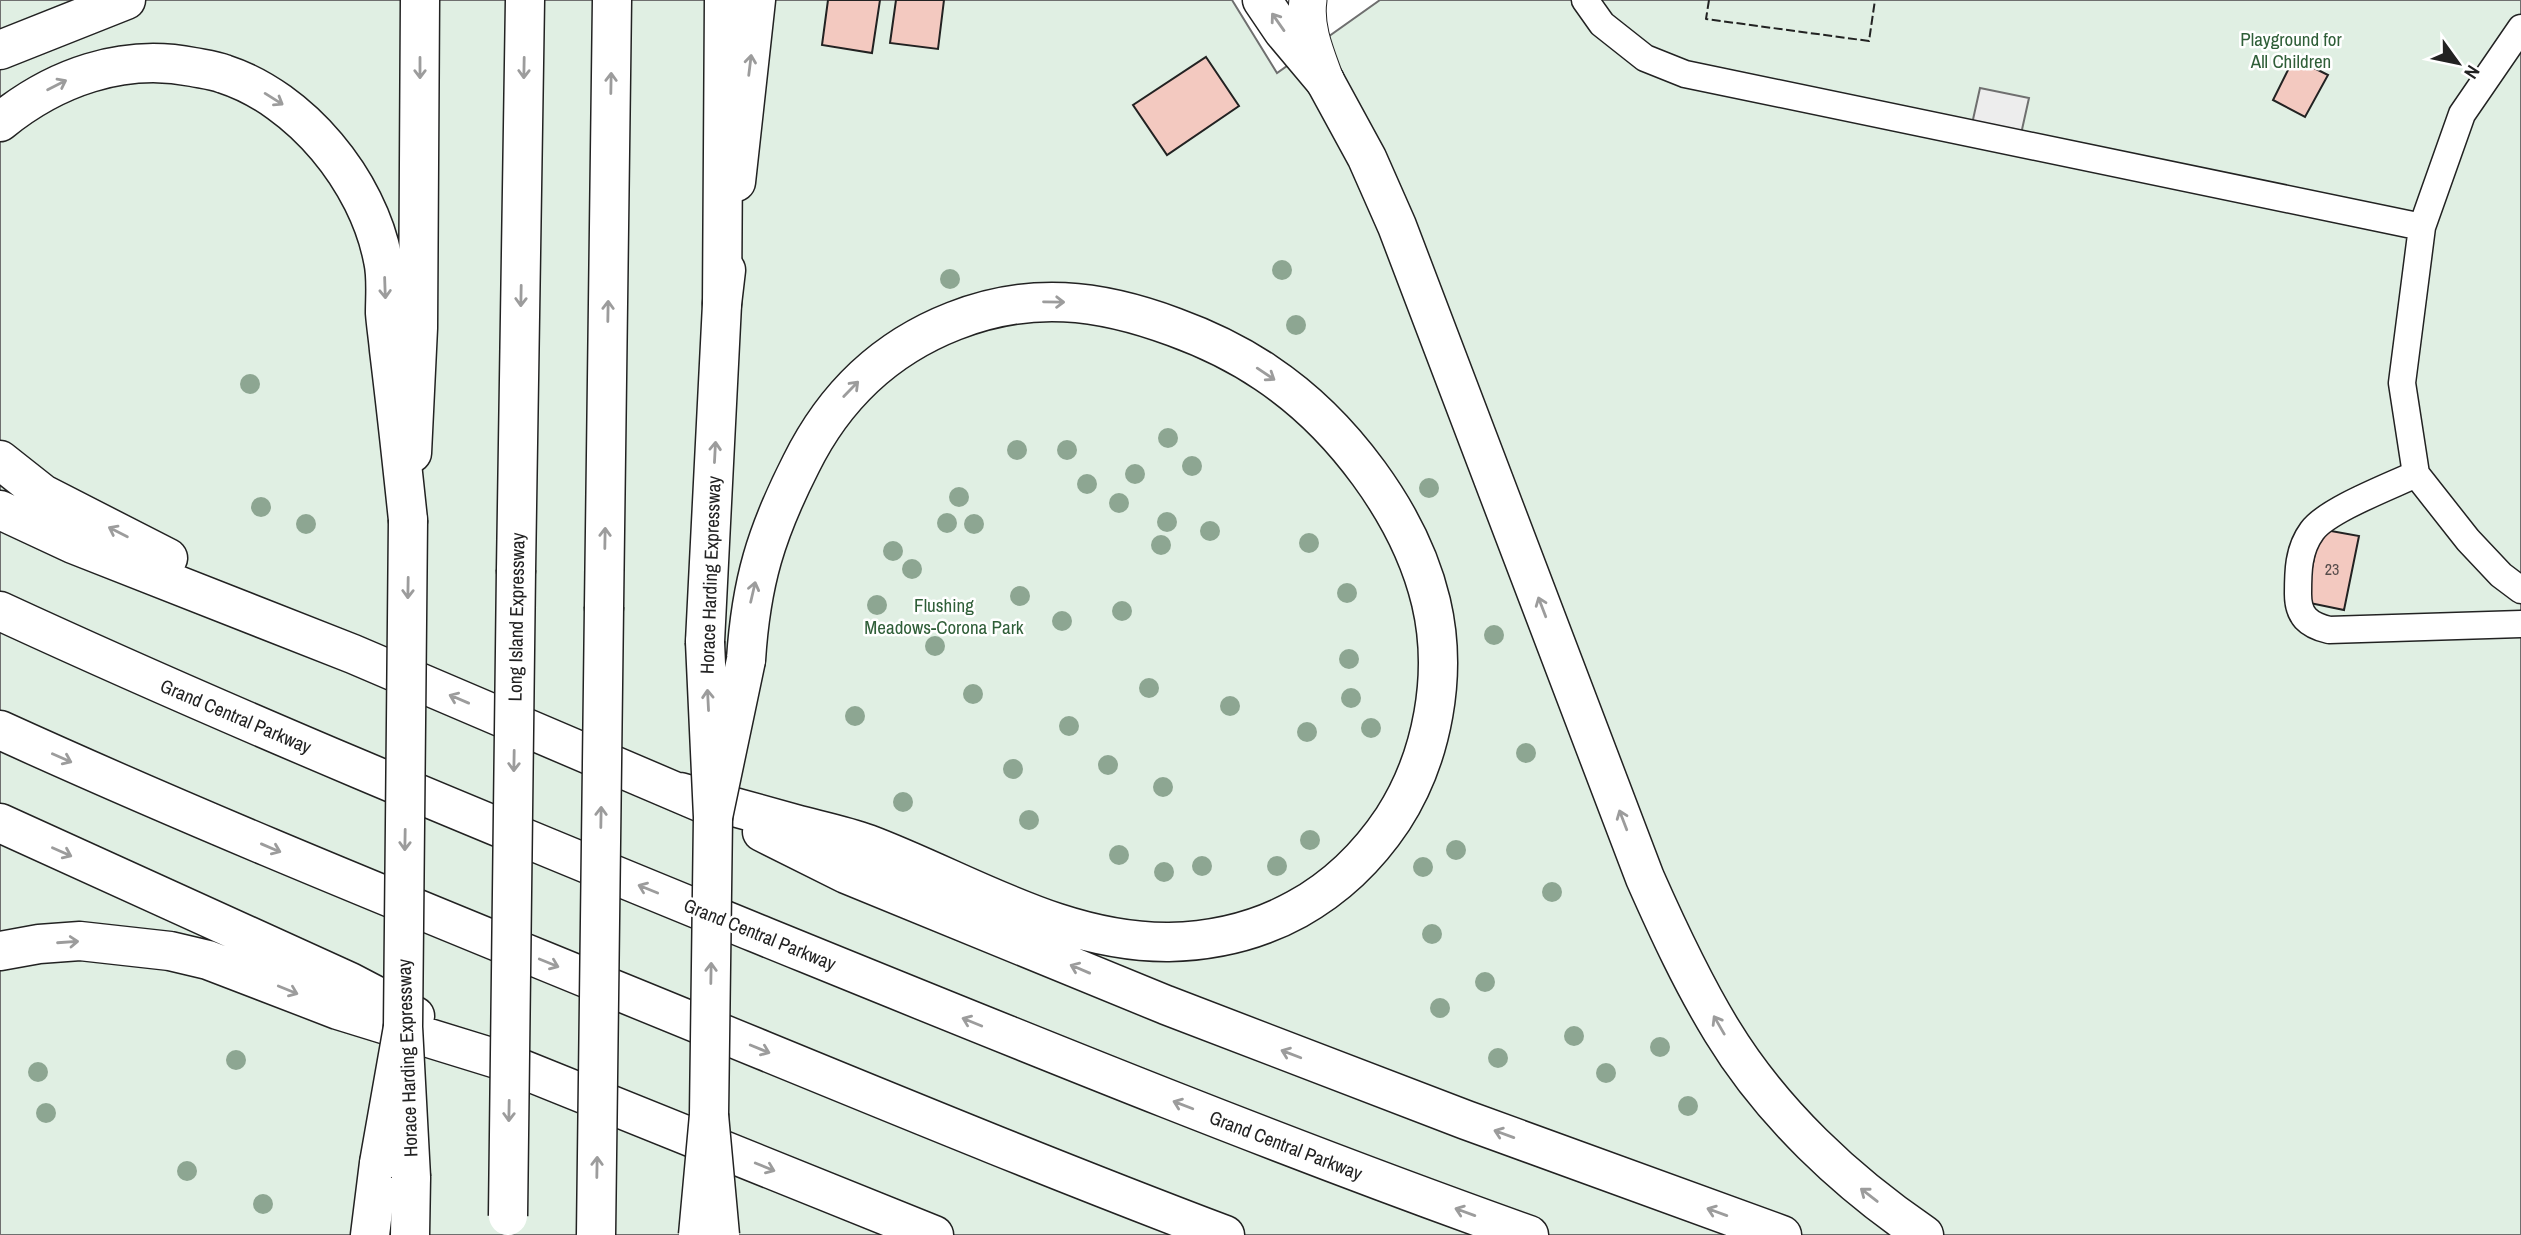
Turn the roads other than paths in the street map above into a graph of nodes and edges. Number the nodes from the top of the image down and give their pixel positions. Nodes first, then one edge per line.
1 (126, 0) edge
2 (420, 0) edge
3 (525, 0) edge
4 (612, 0) edge
5 (724, 0) edge
6 (756, 0) edge
7 (1262, 0) edge
8 (1308, 0) edge
9 (1585, 0) edge
10 (2521, 28) edge
11 (0, 50) edge
12 (1325, 81) junction
13 (0, 122) edge
14 (2422, 227) junction
15 (722, 304) junction
16 (0, 460) edge
17 (2416, 474) junction
18 (0, 510) edge
19 (408, 520) junction
20 (2521, 590) edge
21 (0, 611) edge
22 (2521, 624) edge
23 (353, 654) junction
24 (0, 730) edge
25 (680, 792) junction
26 (713, 817) junction
27 (0, 823) edge
28 (0, 951) edge
29 (498, 1059) junction
30 (709, 1115) junction
31 (395, 1170) junction
32 (508, 1225) edge
33 (370, 1235) edge
34 (410, 1235) edge
35 (596, 1235) edge
36 (698, 1235) edge
37 (720, 1235) edge
38 (934, 1235) edge
39 (1225, 1235) edge
40 (1529, 1235) edge
41 (1782, 1235) edge
42 (1924, 1235) edge

1 - 11 main road
2 -> 19 main road, Horace Harding Expressway
3 -> 32 main road, Long Island Expressway, bridge
35 -> 4 main road, bridge
5 - 15 main road
15 -> 6 main road, Horace Harding Expressway
12 -> 7 main road
8 - 12 street
9 - 14 street
10 - 14 street
42 -> 12 main road
13 -> 19 main road
14 - 17 street
26 -> 15 main road, Horace Harding Expressway, bridge
23 -> 16 main road
17 - 20 street
17 - 22 street
18 - 23 main road
19 -> 31 main road, Horace Harding Expressway, bridge
40 -> 21 main road, Grand Central Parkway
25 -> 23 main road
24 -> 39 main road
26 -> 25 main road, bridge
41 -> 25 main road
30 -> 26 main road, Horace Harding Expressway, bridge
27 -> 29 main road
28 -> 29 main road
29 -> 38 main road
30 - 36 main road, Horace Harding Expressway, bridge
30 - 37 main road, bridge
31 - 33 main road
31 - 34 main road, Horace Harding Expressway

